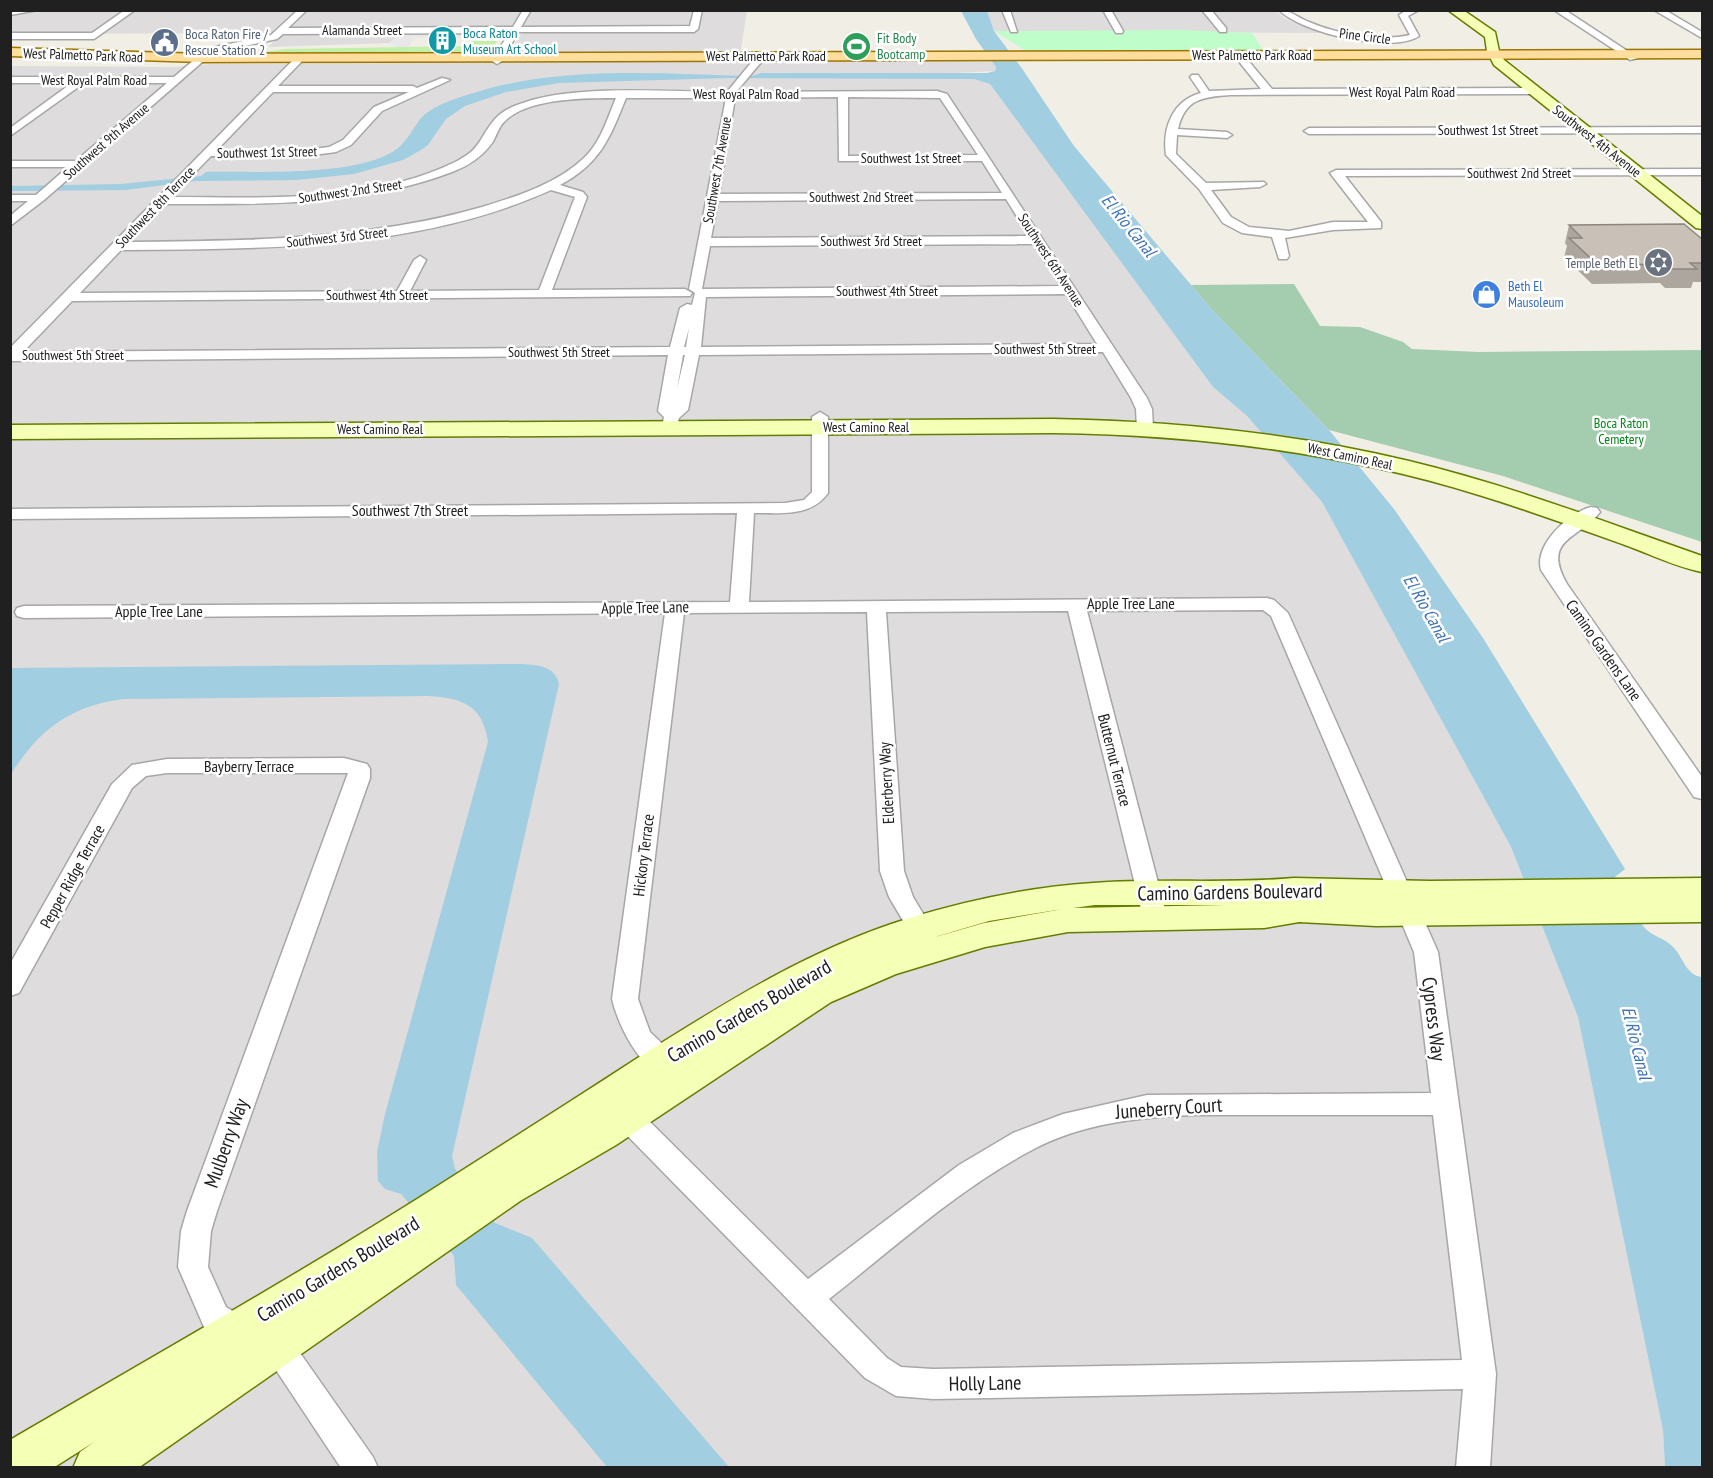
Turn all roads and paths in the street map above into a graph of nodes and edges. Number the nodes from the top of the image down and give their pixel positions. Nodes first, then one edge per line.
1 (34, 10) edge
2 (131, 10) edge
3 (303, 10) edge
4 (527, 10) edge
5 (698, 10) edge
6 (1006, 10) edge
7 (1107, 10) edge
8 (1206, 10) edge
9 (1283, 10) edge
10 (1415, 10) edge
11 (1454, 10) edge
12 (1558, 10) edge
13 (1658, 10) edge
14 (10, 13) edge
15 (516, 30) junction
16 (1014, 30) dead end
17 (1223, 30) dead end
18 (1119, 31) dead end
19 (278, 34) junction
20 (1702, 35) edge
21 (10, 36) edge
22 (10, 52) edge
23 (1240, 56) junction
24 (1630, 56) junction
25 (1702, 56) edge
26 (964, 57) junction
27 (1496, 57) junction
28 (261, 58) junction
29 (820, 58) junction
30 (10, 59) edge
31 (498, 59) junction
32 (200, 60) junction
33 (298, 60) junction
34 (758, 60) junction
35 (1195, 77) dead end
36 (10, 80) edge
37 (82, 80) junction
38 (177, 80) junction
39 (444, 80) dead end
40 (270, 89) junction
41 (423, 89) junction
42 (1534, 91) junction
43 (1269, 92) junction
44 (730, 94) junction
45 (843, 94) junction
46 (622, 95) junction
47 (1207, 95) junction
48 (945, 97) joint
49 (547, 101) joint
50 (1584, 130) junction
51 (1702, 130) edge
52 (1309, 131) dead end
53 (1172, 132) junction
54 (10, 133) edge
55 (1227, 135) dead end
56 (208, 153) junction
57 (985, 158) junction
58 (10, 164) edge
59 (79, 164) junction
60 (1638, 172) junction
61 (1702, 172) edge
62 (1260, 184) dead end
63 (550, 186) junction
64 (1203, 187) junction
65 (44, 194) junction
66 (1010, 196) junction
67 (10, 198) edge
68 (712, 198) junction
69 (162, 201) junction
70 (10, 223) edge
71 (1702, 224) edge
72 (1278, 235) junction
73 (1038, 240) junction
74 (704, 243) junction
75 (118, 246) junction
76 (1283, 255) dead end
77 (420, 260) dead end
78 (1070, 290) junction
79 (695, 293) junction
80 (544, 294) junction
81 (401, 295) junction
82 (69, 297) junction
83 (1107, 348) junction
84 (693, 351) junction
85 (676, 352) junction
86 (11, 356) edge
87 (671, 421) junction
88 (820, 422) junction
89 (10, 423) edge
90 (1145, 423) junction
91 (289, 426) junction
92 (10, 432) edge
93 (1258, 434) junction
94 (746, 508) junction
95 (10, 514) edge
96 (1585, 516) junction
97 (1702, 551) edge
98 (1702, 564) edge
99 (1076, 603) junction
100 (1267, 604) joint
101 (876, 605) junction
102 (739, 606) junction
103 (675, 607) junction
104 (24, 612) dead end
105 (359, 769) joint
106 (140, 770) joint
107 (1702, 792) edge
108 (1702, 889) edge
109 (1655, 900) junction
110 (1404, 903) junction
111 (1151, 905) junction
112 (1702, 910) edge
113 (926, 938) junction
114 (10, 987) edge
115 (674, 1071) junction
116 (1445, 1104) junction
117 (618, 1107) junction
118 (806, 1299) junction
119 (253, 1340) junction
120 (1480, 1374) junction
121 (10, 1467) edge
122 (97, 1467) edge
123 (361, 1467) edge
124 (1473, 1467) edge

1 - 14 street
2 - 21 street
3 - 19 street
4 - 15 street
5 - 15 street, Alamanda Street
6 - 16 street
7 - 18 street
8 - 17 street
9 - 10 street, Pine Circle
11 - 27 street
12 - 24 street
13 - 20 street
15 - 19 street, Alamanda Street
15 - 31 street
19 - 28 street
19 - 32 street, Alamanda Street
22 - 32 main road, West Palmetto Park Road
23 - 26 main road, West Palmetto Park Road
23 - 27 main road, West Palmetto Park Road
23 - 43 street
24 - 25 main road, West Palmetto Park Road
24 - 27 main road, West Palmetto Park Road
26 - 29 main road, West Palmetto Park Road
26 - 29 main road, West Palmetto Park Road
27 - 42 street, Southwest 4th Avenue
28 - 32 main road, West Palmetto Park Road
28 - 33 main road, West Palmetto Park Road
29 - 31 main road, West Palmetto Park Road
29 - 34 main road, West Palmetto Park Road
30 - 32 main road, West Palmetto Park Road
31 - 33 main road, West Palmetto Park Road
31 - 34 main road, West Palmetto Park Road
32 - 33 main road, West Palmetto Park Road
32 - 38 street, Southwest 9th Avenue
33 - 40 street, Southwest 8th Terrace
34 - 44 street, Southwest 7th Avenue
35 - 47 street
36 - 37 street, West Royal Palm Road
37 - 38 street, West Royal Palm Road
37 - 54 street
38 - 59 street, Southwest 9th Avenue
39 - 41 street, Southwest 1st Street
40 - 41 street
40 - 56 street, Southwest 8th Terrace
41 - 56 street, Southwest 1st Street
42 - 43 street, West Royal Palm Road
42 - 50 street, Southwest 4th Avenue
43 - 47 street, West Royal Palm Road
44 - 45 street, West Royal Palm Road
44 - 46 street, West Royal Palm Road
44 - 68 street, Southwest 7th Avenue
45 - 48 street, West Royal Palm Road
45 - 57 street, Southwest 1st Street
46 - 49 street, West Royal Palm Road
46 - 63 street, Southwest 3rd Street
47 - 53 street
48 - 57 street, Southwest 6th Avenue
49 - 69 street, Southwest 2nd Street
50 - 51 street, Southwest 1st Street
50 - 52 street, Southwest 1st Street
50 - 60 street, Southwest 4th Avenue
53 - 55 street
53 - 64 street
56 - 69 street, Southwest 8th Terrace
57 - 66 street, Southwest 6th Avenue
58 - 59 street
59 - 65 street, Southwest 9th Avenue
60 - 61 street, Southwest 2nd Street
60 - 71 street, Southwest 4th Avenue
60 - 72 street, Southwest 2nd Street
62 - 64 street
63 - 75 street, Southwest 3rd Street
63 - 80 street
64 - 72 street
65 - 67 street
65 - 70 street, Southwest 9th Avenue
66 - 68 street, Southwest 2nd Street
66 - 73 street, Southwest 6th Avenue
68 - 74 street, Southwest 7th Avenue
69 - 75 street, Southwest 8th Terrace
72 - 76 street
73 - 74 street, Southwest 3rd Street
73 - 78 street, Southwest 6th Avenue
74 - 79 street, Southwest 7th Avenue
75 - 82 street, Southwest 8th Terrace
77 - 81 street
78 - 79 street, Southwest 4th Street
78 - 83 street, Southwest 6th Avenue
79 - 80 street, Southwest 4th Street
79 - 84 street, Southwest 7th Avenue
79 - 85 street, Southwest 7th Avenue
80 - 81 street, Southwest 4th Street
81 - 82 street, Southwest 4th Street
82 - 86 street, Southwest 8th Terrace
83 - 84 street, Southwest 5th Street
83 - 90 street, Southwest 6th Avenue
84 - 85 street, Southwest 5th Street
84 - 87 street, Southwest 7th Avenue
85 - 86 street, Southwest 5th Street
85 - 87 street, Southwest 7th Avenue
87 - 88 street, West Camino Real
87 - 91 street, West Camino Real
88 - 90 street, West Camino Real
88 - 94 street, Southwest 7th Street
89 - 91 street, West Camino Real
90 - 93 street, West Camino Real
90 - 93 street, West Camino Real
91 - 92 street, West Camino Real
93 - 96 street, West Camino Real
94 - 95 street, Southwest 7th Street
94 - 102 street
96 - 97 street, West Camino Real
96 - 98 street, West Camino Real
96 - 107 street, Camino Gardens Lane
99 - 100 street, Apple Tree Lane
99 - 101 street, Apple Tree Lane
99 - 111 street, Butternut Terrace
100 - 110 street, Cypress Way
101 - 102 street, Apple Tree Lane
101 - 113 street, Elderberry Way
102 - 103 street, Apple Tree Lane
103 - 104 street, Apple Tree Lane
103 - 115 street, Hickory Terrace
105 - 106 street, Bayberry Terrace
105 - 119 street, Mulberry Way
106 - 114 street, Pepper Ridge Terrace
108 - 109 street, Camino Gardens Boulevard
109 - 110 street, Camino Gardens Boulevard
109 - 112 street, Camino Gardens Boulevard
110 - 111 street, Camino Gardens Boulevard
110 - 116 street, Cypress Way
111 - 113 street, Camino Gardens Boulevard
113 - 115 street, Camino Gardens Boulevard
115 - 117 street, Camino Gardens Boulevard
116 - 118 street, Juneberry Court
116 - 120 street, Cypress Way
117 - 118 street, Holly Lane
117 - 119 street, Camino Gardens Boulevard
118 - 120 street, Holly Lane
119 - 121 street, Camino Gardens Boulevard
119 - 122 street, Camino Gardens Boulevard
119 - 123 street, Mulberry Way
120 - 124 street, Cypress Way

